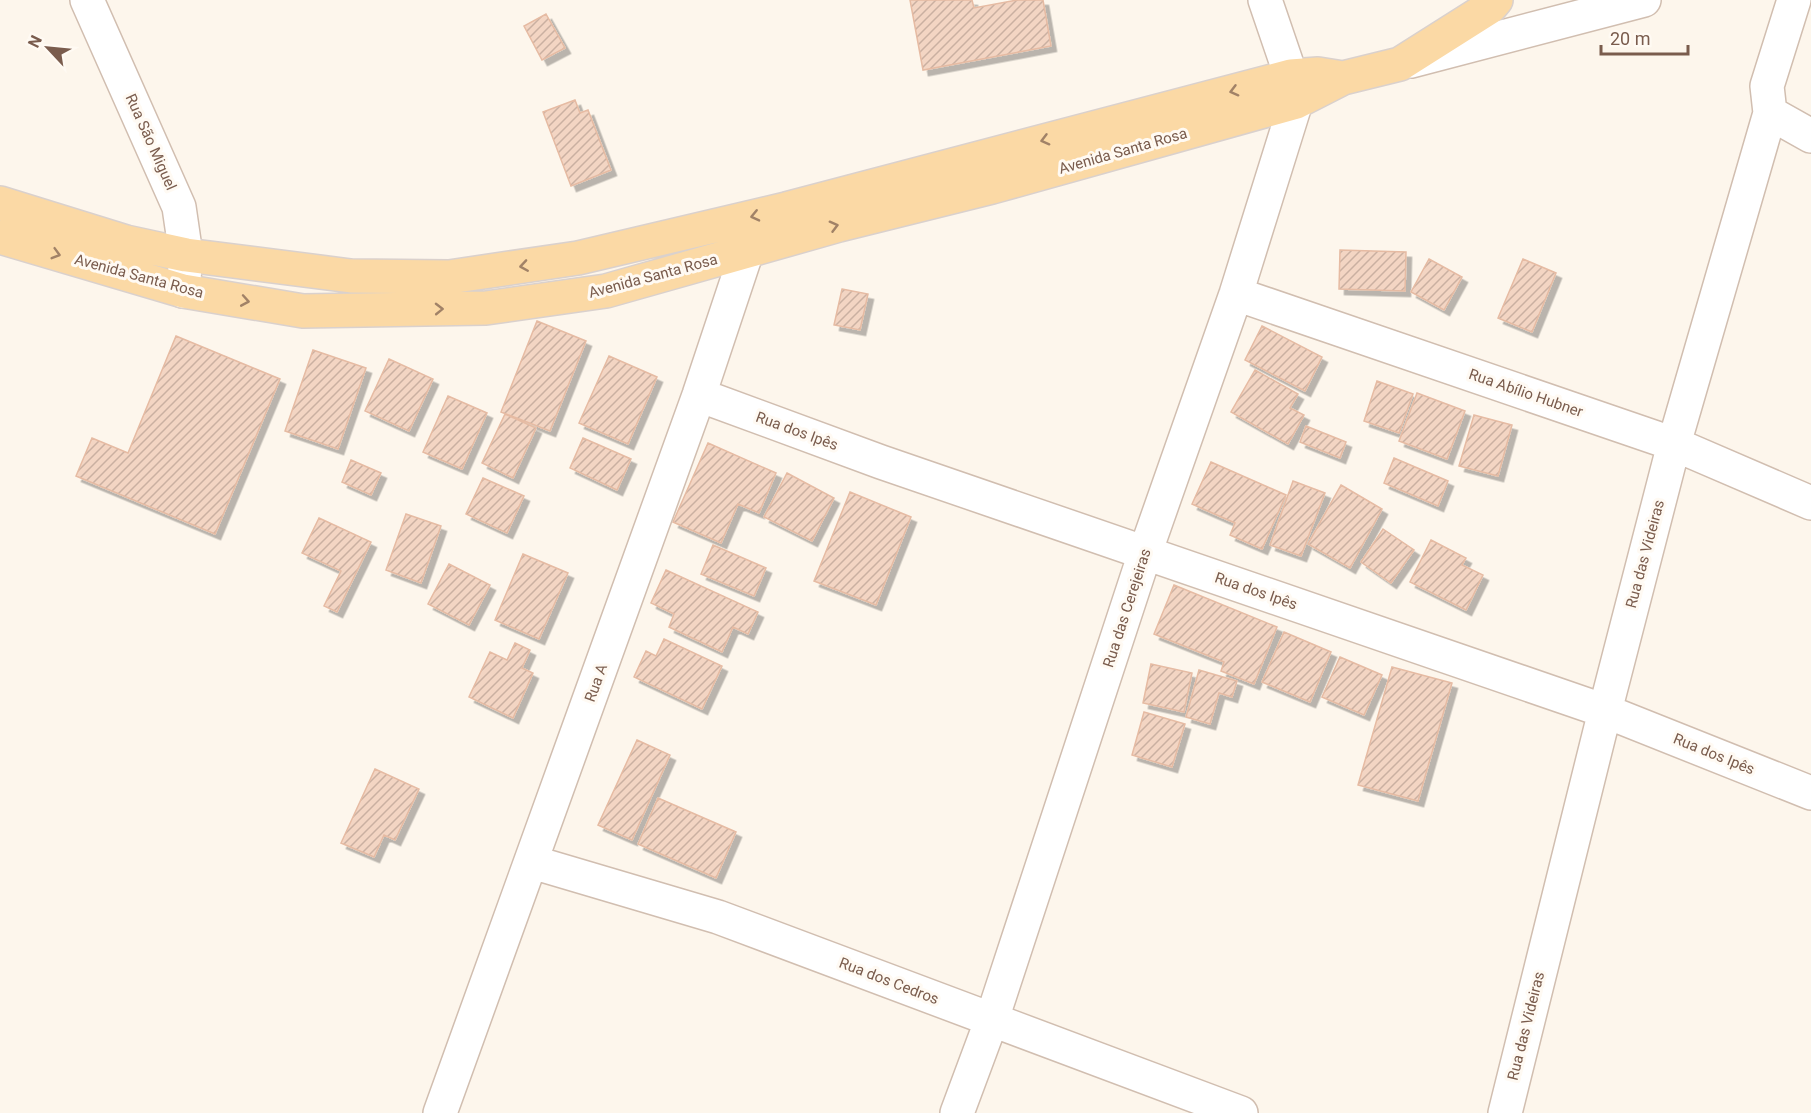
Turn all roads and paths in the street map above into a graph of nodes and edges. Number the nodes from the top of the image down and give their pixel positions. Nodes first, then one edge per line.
1 (87, 0) edge
2 (1265, 0) edge
3 (1496, 0) edge
4 (1644, 0) edge
5 (1794, 0) edge
6 (1400, 64) junction
7 (1293, 89) junction
8 (1770, 113) junction
9 (1811, 136) edge
10 (0, 203) edge
11 (789, 223) junction
12 (0, 237) edge
13 (747, 251) junction
14 (186, 255) junction
15 (559, 260) junction
16 (183, 291) junction
17 (1236, 294) junction
18 (561, 297) junction
19 (699, 395) junction
20 (1674, 444) junction
21 (1811, 503) edge
22 (1145, 553) junction
23 (1605, 711) junction
24 (1811, 793) edge
25 (532, 862) junction
26 (992, 1019) junction
27 (440, 1113) edge
28 (957, 1113) edge
29 (1241, 1113) edge
30 (1504, 1113) edge

1 - 14 street, Rua São Miguel
2 - 7 street
3 - 6 main road, Avenida Santa Rosa
4 - 6 street
5 - 8 street, Rua das Videiras
6 - 7 main road, Avenida Santa Rosa
7 - 11 main road, Avenida Santa Rosa
7 - 17 street, Rua das Cerejeiras
8 - 9 street
8 - 20 street, Rua das Videiras
10 - 14 main road, Avenida Santa Rosa
11 - 13 main road, Avenida Santa Rosa
11 -> 15 main road, Avenida Santa Rosa
12 -> 16 main road, Avenida Santa Rosa
13 - 18 main road, Avenida Santa Rosa
13 - 19 street, Rua A
15 -> 14 main road, Avenida Santa Rosa
14 - 16 street, Rua São Miguel
15 - 18 main road
16 -> 18 main road, Avenida Santa Rosa
17 - 20 street, Rua Abílio Hubner
17 - 22 street, Rua das Cerejeiras
19 - 22 street, Rua dos Ipês
19 - 25 street, Rua A
20 - 21 street, Rua Abílio Hubner
20 - 23 street, Rua das Videiras
22 - 23 street, Rua dos Ipês
22 - 26 street, Rua das Cerejeiras
23 - 24 street, Rua dos Ipês
23 - 30 street, Rua das Videiras
25 - 26 street, Rua dos Cedros
25 - 27 street, Rua A
26 - 28 street, Rua das Cerejeiras
26 - 29 street, Rua dos Cedros

